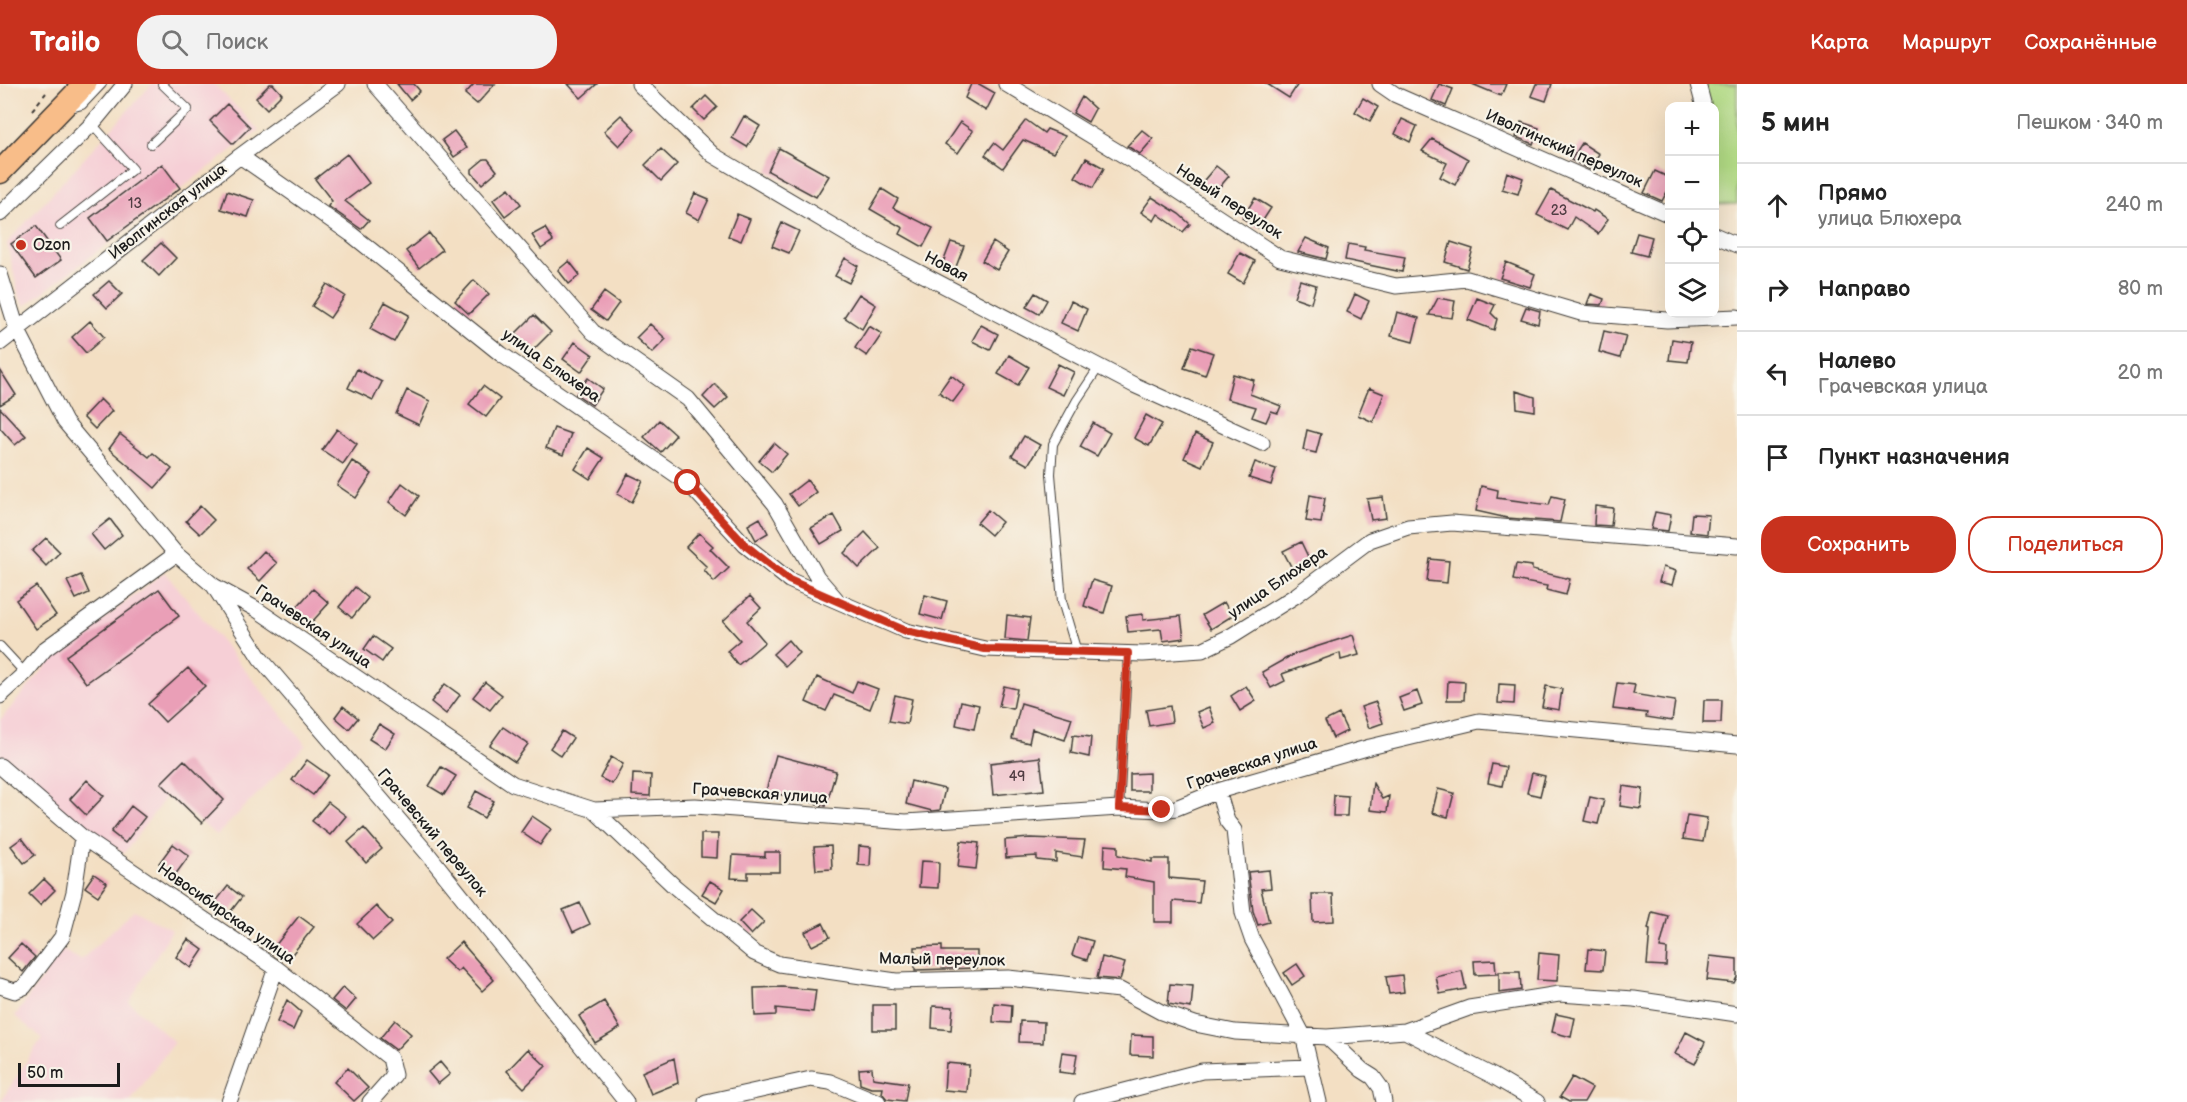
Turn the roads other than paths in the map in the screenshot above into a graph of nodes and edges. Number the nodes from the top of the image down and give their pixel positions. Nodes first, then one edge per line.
1 (85, 84) edge
2 (102, 84) edge
3 (126, 84) edge
4 (162, 84) edge
5 (338, 84) edge
6 (375, 84) edge
7 (639, 84) edge
8 (1006, 84) edge
9 (1380, 84) edge
10 (1698, 84) edge
11 (56, 88) edge
12 (1703, 102) edge
13 (61, 111) junction
14 (92, 124) junction
15 (151, 144) dead end
16 (0, 155) edge
17 (240, 156) junction
18 (0, 172) edge
19 (1665, 213) edge
20 (0, 214) edge
21 (60, 226) dead end
22 (1719, 237) edge
23 (1737, 245) edge
24 (0, 274) edge
25 (1737, 317) edge
26 (17, 329) junction
27 (0, 343) edge
28 (1099, 367) junction
29 (1262, 443) dead end
30 (1737, 546) edge
31 (176, 554) junction
32 (214, 585) junction
33 (840, 603) junction
34 (0, 646) edge
35 (1077, 652) junction
36 (1128, 653) junction
37 (25, 673) junction
38 (0, 696) edge
39 (1737, 745) edge
40 (0, 766) edge
41 (1218, 791) junction
42 (1119, 808) junction
43 (594, 810) junction
44 (82, 837) junction
45 (276, 968) junction
46 (0, 986) edge
47 (1737, 1014) edge
48 (1405, 1031) junction
49 (1303, 1035) junction
50 (1327, 1037) junction
51 (1309, 1067) junction
52 (229, 1102) edge
53 (370, 1102) edge
54 (626, 1102) edge
55 (706, 1102) edge
56 (878, 1102) edge
57 (1082, 1102) edge
58 (1319, 1102) edge
59 (1384, 1102) edge
60 (1537, 1102) edge

1 - 13 main road
2 - 13 lane
3 - 14 street
4 - 15 lane
5 - 17 street, Иволгинская улица
6 - 33 street, улица Блюхера
7 - 28 street, Новая
8 - 25 street, Новый переулок
9 - 19 street, Иволгинский переулок
10 - 12 street
11 - 16 main road
13 - 18 main road
14 - 20 street
14 - 21 lane
17 - 26 street, Иволгинская улица
17 - 33 street, улица Блюхера
22 - 23 street
24 - 26 street, Грачевская улица
26 - 27 street, Иволгинская улица
26 - 31 street, Грачевская улица
28 - 29 street, Новая
28 - 35 lane
30 - 36 street, улица Блюхера
31 - 32 street, Грачевская улица
31 - 37 street
32 - 43 street, Грачевская улица
32 - 54 street, Грачевский переулок
33 - 35 street, улица Блюхера
34 - 37 lane
35 - 36 street, улица Блюхера
36 - 42 lane
37 - 38 street
39 - 41 street, Грачевская улица
40 - 44 street, Новосибирская улица
41 - 42 street, Грачевская улица
41 - 49 street
42 - 43 street, Грачевская улица
43 - 49 street, Малый переулок
44 - 45 street, Новосибирская улица
44 - 46 street
45 - 52 street
45 - 53 street, Новосибирская улица
47 - 48 street, Малый переулок
48 - 50 street, Малый переулок
48 - 60 street
49 - 50 street, Малый переулок
49 - 51 street
50 - 59 street
51 - 57 street
51 - 58 street
55 - 56 street

